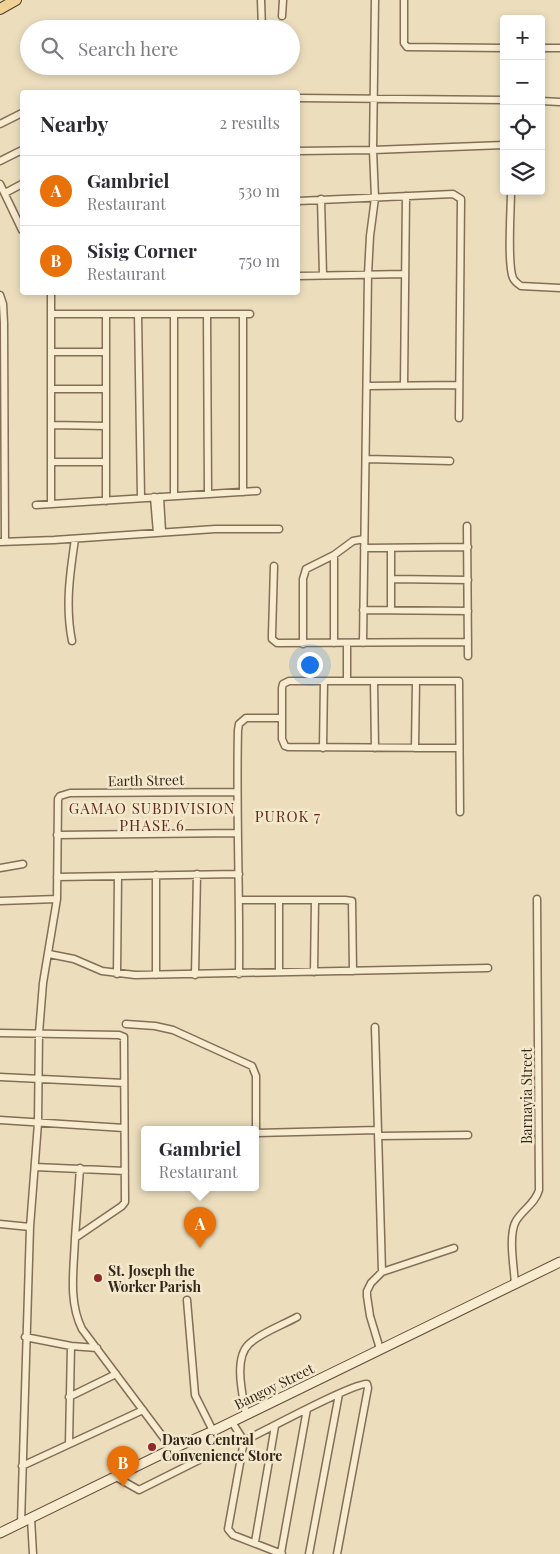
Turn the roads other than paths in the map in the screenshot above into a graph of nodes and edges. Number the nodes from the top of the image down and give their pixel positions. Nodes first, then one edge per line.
1 (16, 0) edge
2 (261, 0) edge
3 (283, 0) edge
4 (375, 0) edge
5 (404, 0) edge
6 (0, 9) edge
7 (282, 16) dead end
8 (262, 20) edge
9 (500, 48) edge
10 (545, 48) edge
11 (560, 48) edge
12 (300, 98) edge
13 (374, 99) junction
14 (500, 100) edge
15 (545, 102) edge
16 (560, 102) edge
17 (20, 114) edge
18 (0, 124) edge
19 (500, 145) edge
20 (373, 150) junction
21 (20, 151) edge
22 (300, 151) edge
23 (0, 161) edge
24 (0, 184) edge
25 (20, 185) edge
26 (4, 193) junction
27 (511, 195) edge
28 (406, 196) junction
29 (375, 198) junction
30 (321, 199) junction
31 (300, 200) edge
32 (20, 220) edge
33 (368, 274) junction
34 (405, 274) junction
35 (323, 275) junction
36 (300, 276) edge
37 (560, 288) edge
38 (0, 295) edge
39 (51, 295) edge
40 (2, 304) edge
41 (52, 314) junction
42 (106, 314) junction
43 (138, 314) junction
44 (174, 314) junction
45 (208, 314) junction
46 (52, 352) junction
47 (106, 352) junction
48 (2, 355) edge
49 (404, 385) junction
50 (459, 385) junction
51 (367, 386) junction
52 (52, 389) junction
53 (106, 389) junction
54 (2, 406) edge
55 (459, 418) dead end
56 (52, 425) junction
57 (106, 426) junction
58 (366, 459) junction
59 (450, 461) dead end
60 (52, 462) junction
61 (106, 462) junction
62 (257, 491) dead end
63 (243, 492) junction
64 (208, 494) junction
65 (174, 496) junction
66 (157, 497) junction
67 (141, 498) junction
68 (106, 500) junction
69 (52, 504) junction
70 (36, 505) dead end
71 (467, 526) dead end
72 (278, 528) dead end
73 (159, 532) junction
74 (75, 539) junction
75 (364, 539) junction
76 (2, 542) edge
77 (468, 547) junction
78 (364, 548) junction
79 (391, 548) junction
80 (334, 555) junction
81 (274, 566) dead end
82 (391, 579) junction
83 (468, 580) junction
84 (363, 610) junction
85 (391, 610) junction
86 (468, 611) junction
87 (72, 641) dead end
88 (468, 642) junction
89 (334, 643) junction
90 (347, 643) junction
91 (363, 643) junction
92 (303, 644) junction
93 (468, 656) dead end
94 (324, 681) junction
95 (347, 681) junction
96 (374, 681) junction
97 (416, 681) junction
98 (281, 718) junction
99 (323, 748) junction
100 (375, 748) junction
101 (415, 748) junction
102 (460, 748) junction
103 (236, 792) junction
104 (460, 812) dead end
105 (237, 833) junction
106 (58, 835) junction
107 (23, 864) dead end
108 (0, 868) edge
109 (197, 874) junction
110 (239, 874) junction
111 (156, 875) junction
112 (118, 876) junction
113 (57, 877) junction
114 (57, 898) junction
115 (537, 899) dead end
116 (240, 900) junction
117 (279, 900) junction
118 (315, 900) junction
119 (0, 901) edge
120 (49, 954) junction
121 (488, 968) dead end
122 (279, 972) junction
123 (314, 972) junction
124 (353, 972) junction
125 (117, 974) junction
126 (195, 974) junction
127 (239, 974) junction
128 (156, 975) junction
129 (126, 1024) dead end
130 (375, 1027) dead end
131 (0, 1033) edge
132 (39, 1033) junction
133 (0, 1077) edge
134 (38, 1078) junction
135 (124, 1082) junction
136 (0, 1120) edge
137 (38, 1124) junction
138 (256, 1126) edge
139 (124, 1128) junction
140 (259, 1132) edge
141 (378, 1133) junction
142 (468, 1135) dead end
143 (35, 1167) junction
144 (80, 1168) junction
145 (124, 1171) junction
146 (0, 1224) edge
147 (30, 1227) junction
148 (75, 1238) junction
149 (454, 1248) dead end
150 (560, 1262) edge
151 (382, 1272) junction
152 (515, 1284) junction
153 (187, 1300) dead end
154 (297, 1317) dead end
155 (25, 1337) junction
156 (71, 1346) junction
157 (97, 1348) junction
158 (380, 1349) junction
159 (116, 1374) junction
160 (339, 1394) junction
161 (69, 1397) junction
162 (308, 1409) junction
163 (143, 1410) junction
164 (246, 1415) junction
165 (232, 1422) junction
166 (275, 1426) junction
167 (213, 1432) junction
168 (244, 1441) junction
169 (69, 1443) junction
170 (172, 1449) junction
171 (207, 1456) dead end
172 (22, 1466) junction
173 (116, 1477) junction
174 (31, 1518) junction
175 (21, 1523) junction
176 (0, 1533) edge
177 (254, 1542) junction
178 (33, 1554) edge
179 (282, 1554) edge
180 (309, 1554) edge
181 (337, 1554) edge

1 - 6 main road
2 - 8 street
3 - 7 street
4 - 13 street
5 - 9 street
10 - 11 street
12 - 13 street
13 - 14 street
13 - 20 street
15 - 16 street
17 - 18 street
19 - 20 street
20 - 22 street
20 - 29 street
21 - 23 street
24 - 26 street
25 - 26 street
26 - 32 street
27 - 37 street
28 - 29 street
28 - 34 street
28 - 50 street
29 - 30 street
29 - 33 street
30 - 31 street
30 - 35 street
33 - 34 street
33 - 35 street
33 - 51 street
34 - 49 street
35 - 36 street
38 - 40 street
39 - 41 street
40 - 48 street
41 - 42 street
41 - 46 street
42 - 43 street
42 - 47 street
43 - 44 street
43 - 67 street
44 - 45 street
44 - 65 street
45 - 63 street
45 - 64 street
46 - 47 street
46 - 52 street
47 - 53 street
48 - 54 street
49 - 50 street
49 - 51 street
50 - 55 street
51 - 58 street
52 - 53 street
52 - 56 street
53 - 57 street
54 - 76 street
56 - 57 street
56 - 60 street
57 - 61 street
58 - 59 street
58 - 75 street
60 - 61 street
60 - 69 street
61 - 68 street
62 - 63 street
63 - 64 street
64 - 65 street
65 - 66 street
66 - 67 street
66 - 73 street
67 - 68 street
68 - 69 street
69 - 70 street
71 - 77 street
72 - 73 street
73 - 74 street
74 - 76 street
74 - 87 street
75 - 78 street
75 - 80 street
77 - 79 street
77 - 83 street
78 - 79 street
78 - 84 street
79 - 82 street
80 - 89 street
80 - 92 street
81 - 92 street
82 - 83 street
82 - 85 street
83 - 86 street
84 - 85 street
84 - 91 street
85 - 86 street
86 - 88 street
88 - 91 street
88 - 93 street
89 - 90 street
89 - 92 street
90 - 91 street
90 - 95 street
94 - 95 street
94 - 98 street
94 - 99 street
95 - 96 street
96 - 97 street
96 - 100 street
97 - 101 street
97 - 102 street
98 - 99 street
98 - 103 street
99 - 100 street
100 - 101 street
101 - 102 street
102 - 104 street
103 - 105 street
103 - 106 street, Earth Street
105 - 106 street
105 - 110 street
106 - 113 street
107 - 108 street
109 - 110 street
109 - 111 street
109 - 126 street
110 - 116 street
111 - 112 street
111 - 128 street
112 - 113 street
112 - 125 street
113 - 114 street
114 - 119 street
114 - 120 street
115 - 152 street, Barnayia Street
116 - 117 street
116 - 127 street
117 - 118 street
117 - 122 street
118 - 123 street
118 - 124 street
120 - 125 street
120 - 132 street
121 - 124 street
122 - 123 street
122 - 127 street
123 - 124 street
125 - 128 street
126 - 127 street
126 - 128 street
129 - 138 street
130 - 141 street
131 - 132 street
132 - 134 street
132 - 135 street
133 - 134 street
134 - 135 street
134 - 137 street
135 - 139 street
136 - 137 street
137 - 139 street
137 - 143 street
139 - 145 street
140 - 141 street
141 - 142 street
141 - 151 street
143 - 144 street
143 - 147 street
144 - 145 street
144 - 148 street
145 - 148 street
146 - 147 street
147 - 155 street
148 - 157 street
149 - 151 street
150 - 152 street, Bangoy Street
151 - 158 street
152 - 158 street, Bangoy Street
153 - 167 street
154 - 164 street
155 - 156 street
155 - 172 street
156 - 157 street
156 - 161 street
157 - 159 street
158 - 164 street, Bangoy Street
159 - 161 street
159 - 163 street
160 - 162 street
160 - 180 street
160 - 181 street
161 - 169 street
162 - 166 street
162 - 179 street
163 - 169 street
163 - 170 street
164 - 165 street, Bangoy Street
165 - 167 street, Bangoy Street
165 - 168 street
166 - 168 street
166 - 177 street
167 - 170 street, Bangoy Street
168 - 177 street
169 - 172 street
170 - 173 street, Bangoy Street
171 - 173 street
172 - 175 street
173 - 174 street, Bangoy Street
174 - 175 street, Bangoy Street
174 - 178 street
175 - 176 street, Bangoy Street
177 - 179 street

